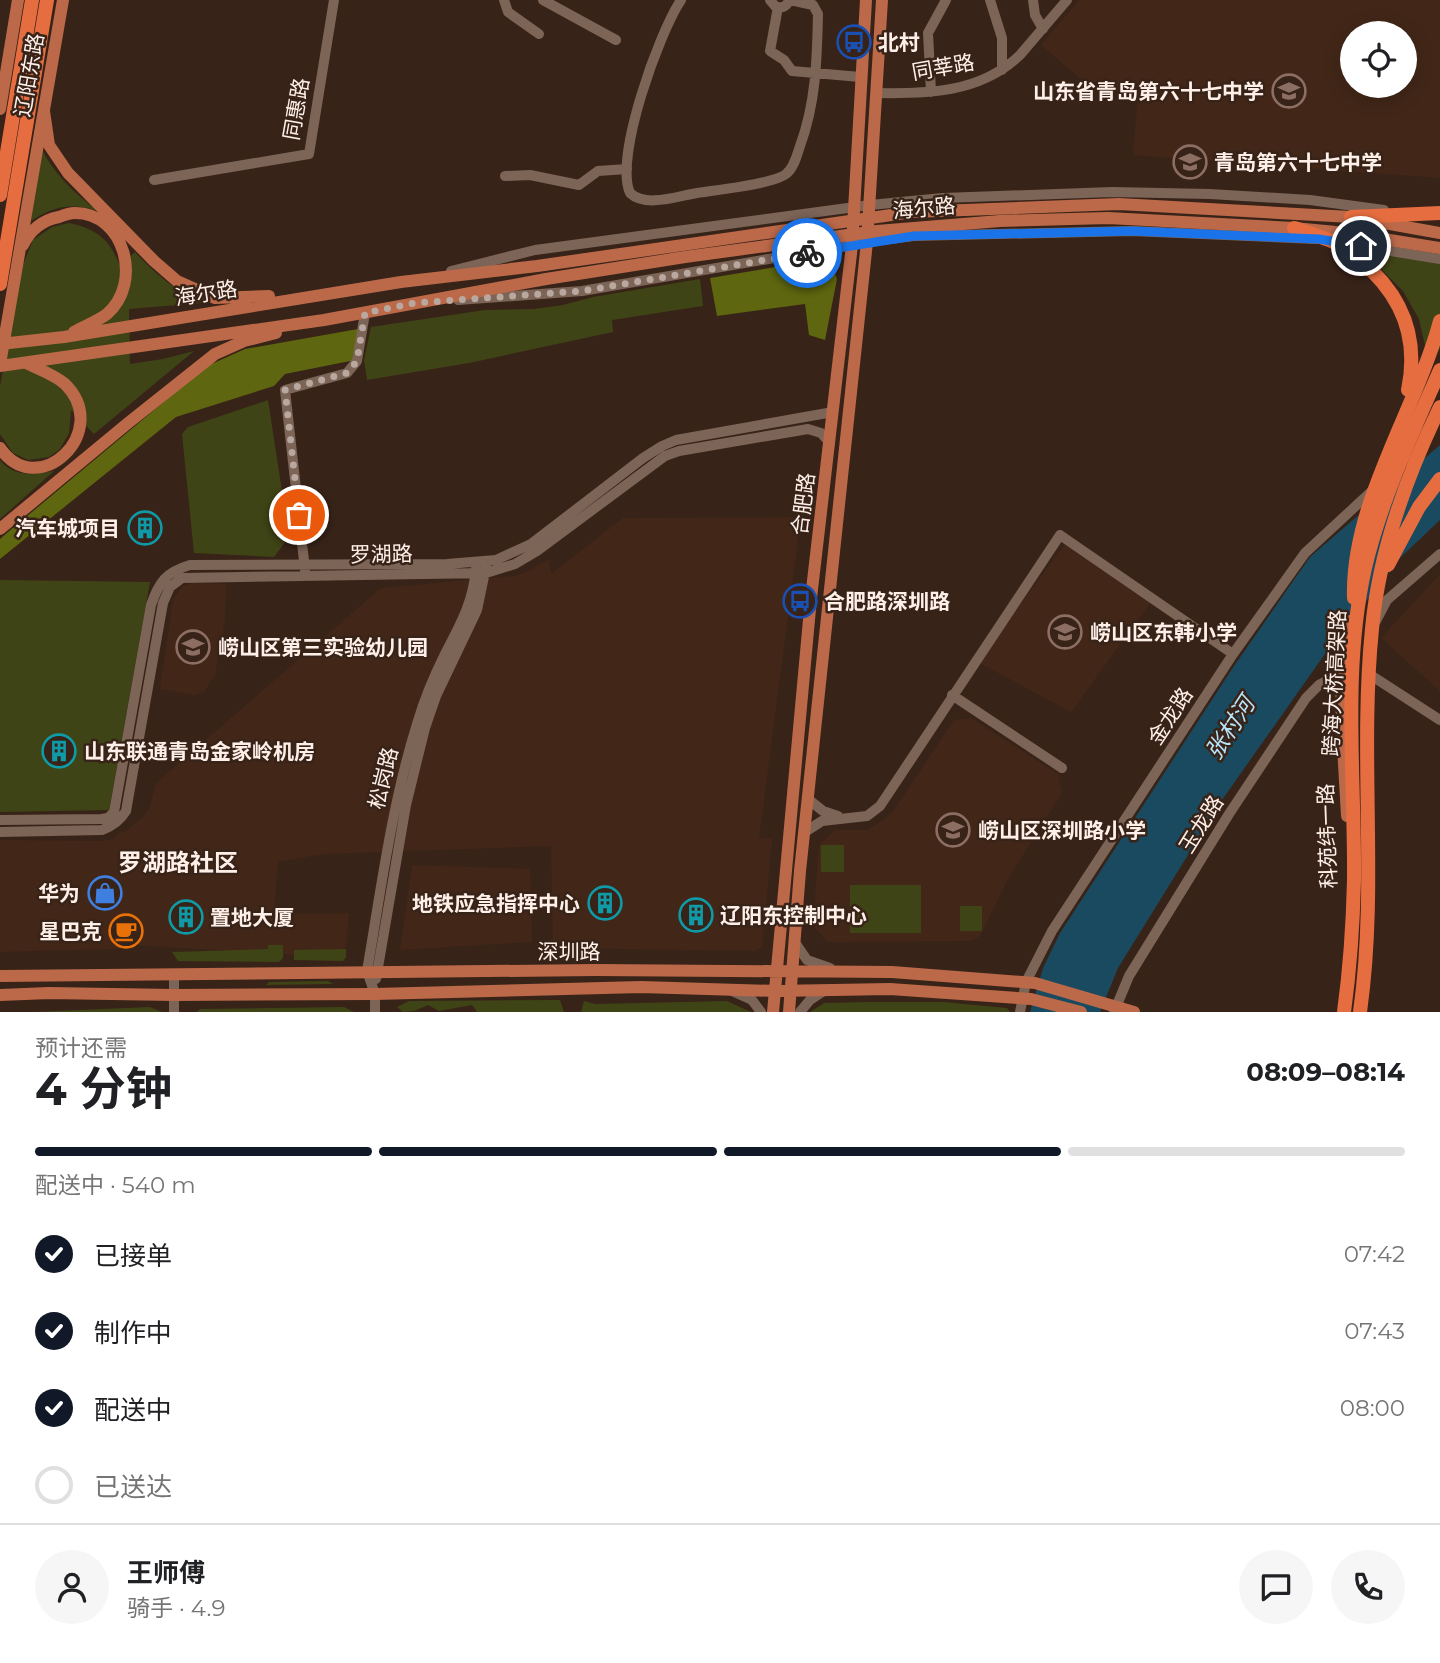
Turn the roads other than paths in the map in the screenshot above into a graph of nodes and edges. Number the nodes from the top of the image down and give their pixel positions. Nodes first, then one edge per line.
1 (18, 0) edge
2 (32, 0) edge
3 (47, 0) edge
4 (63, 0) edge
5 (334, 0) edge
6 (504, 0) edge
7 (543, 0) edge
8 (681, 0) edge
9 (790, 0) edge
10 (866, 0) edge
11 (881, 0) edge
12 (946, 0) edge
13 (990, 0) edge
14 (1033, 0) edge
15 (1067, 0) edge
16 (774, 4) edge
17 (36, 22) junction
18 (1043, 29) junction
19 (539, 34) dead end
20 (616, 40) dead end
21 (10, 48) junction
22 (1002, 70) junction
23 (816, 73) junction
24 (860, 77) junction
25 (0, 91) edge
26 (931, 92) junction
27 (876, 93) junction
28 (0, 109) edge
29 (44, 111) junction
30 (627, 169) junction
31 (505, 176) dead end
32 (154, 180) dead end
33 (0, 195) edge
34 (870, 205) junction
35 (854, 208) junction
36 (1440, 213) edge
37 (1351, 217) junction
38 (1440, 218) edge
39 (1294, 228) junction
40 (1440, 233) edge
41 (866, 242) junction
42 (852, 245) junction
43 (1440, 248) edge
44 (20, 253) junction
45 (1440, 259) edge
46 (417, 280) junction
47 (0, 284) edge
48 (321, 295) junction
49 (415, 303) junction
50 (365, 313) junction
51 (324, 320) junction
52 (1440, 321) edge
53 (64, 337) junction
54 (0, 344) edge
55 (26, 363) junction
56 (0, 365) edge
57 (1440, 370) edge
58 (1440, 383) edge
59 (1440, 407) edge
60 (833, 412) junction
61 (1401, 422) junction
62 (1440, 422) edge
63 (830, 443) junction
64 (0, 448) edge
65 (1395, 472) junction
66 (1440, 479) edge
67 (0, 529) edge
68 (1440, 554) edge
69 (481, 568) junction
70 (305, 570) junction
71 (1374, 624) junction
72 (1355, 636) junction
73 (1233, 654) junction
74 (1341, 673) junction
75 (1372, 676) junction
76 (953, 695) junction
77 (1440, 720) edge
78 (1062, 768) dead end
79 (808, 799) junction
80 (841, 817) junction
81 (0, 820) edge
82 (0, 832) edge
83 (804, 832) junction
84 (793, 939) junction
85 (775, 970) junction
86 (791, 970) junction
87 (372, 971) junction
88 (840, 972) junction
89 (174, 974) junction
90 (0, 976) edge
91 (1030, 983) junction
92 (728, 990) junction
93 (825, 990) junction
94 (775, 991) junction
95 (790, 991) junction
96 (375, 994) junction
97 (0, 995) edge
98 (174, 995) junction
99 (1027, 998) junction
100 (1112, 1006) edge
101 (174, 1012) edge
102 (375, 1012) edge
103 (761, 1012) edge
104 (773, 1012) edge
105 (789, 1012) edge
106 (800, 1012) edge
107 (1020, 1012) edge
108 (1081, 1012) edge
109 (1133, 1012) edge
110 (1339, 1012) edge
111 (1344, 1012) edge
112 (1362, 1012) edge

1 - 21 main road, 辽阳东路
2 - 17 highway
3 - 17 highway
4 - 29 main road, 辽阳东路
5 - 32 street, 同惠路
6 - 19 street
7 - 20 street
8 - 30 street
9 - 16 street
9 - 23 street
10 - 24 main road, 合肥路
11 - 27 main road, 合肥路
12 - 26 street
13 - 22 street
14 - 18 street
15 - 18 street, 同莘路
16 - 23 street
17 - 33 highway, 辽阳东路
17 - 47 highway, 辽阳东路
18 - 22 street, 同莘路
21 - 25 main road
21 - 28 main road, 辽阳东路
22 - 26 street, 同莘路
23 - 24 street
23 - 30 street
24 - 35 main road, 合肥路
26 - 27 street, 同莘路
27 - 34 main road, 合肥路
29 - 44 main road, 辽阳东路
29 - 48 main road
30 - 31 street
34 - 35 street, 海尔路
34 - 38 street, 海尔路
34 - 41 main road, 合肥路
35 - 42 main road, 合肥路
35 - 46 street, 海尔路
36 - 37 highway
37 - 40 main road, 海尔路
37 - 46 main road, 海尔路
39 - 43 main road, 海尔路
39 - 49 main road, 海尔路
39 - 61 highway
41 - 42 street, 海尔路
41 - 45 street, 海尔路
41 - 79 main road, 合肥路
42 - 49 street, 海尔路
42 - 60 main road, 合肥路
44 - 53 main road
44 - 56 main road, 辽阳东路
46 - 48 main road, 海尔路
48 - 53 main road, 海尔路
49 - 50 main road, 海尔路
50 - 51 main road, 海尔路
50 - 70 street
51 - 55 main road, 海尔路
51 - 67 main road
52 - 61 highway
53 - 54 main road, 海尔路
55 - 56 main road, 海尔路
55 - 64 main road
57 - 72 highway, 跨海大桥高架路
58 - 65 main road, 科苑纬一路
59 - 71 highway
60 - 63 main road, 合肥路
60 - 69 street
61 - 72 highway
62 - 71 main road, 科苑纬一路
63 - 69 street
63 - 85 main road, 合肥路
65 - 73 street, 金龙路
65 - 74 main road, 科苑纬一路
66 - 71 highway
68 - 71 street
69 - 70 street
69 - 87 street, 松岗路
70 - 81 street
70 - 82 street
71 - 75 main road, 科苑纬一路
71 - 112 highway, 跨海大桥高架路
72 - 111 highway, 跨海大桥高架路
73 - 76 street
73 - 91 street, 金龙路
74 - 100 street, 玉龙路
74 - 110 main road, 科苑纬一路
75 - 77 street
75 - 112 main road, 科苑纬一路
76 - 78 street
76 - 80 street
79 - 80 street
79 - 83 main road, 合肥路
80 - 83 street
83 - 84 main road, 合肥路
84 - 86 main road, 合肥路
84 - 88 street
85 - 86 main road, 深圳路
85 - 87 main road, 深圳路
85 - 94 main road, 合肥路
86 - 88 main road, 深圳路
86 - 95 main road, 合肥路
87 - 89 main road, 深圳路
87 - 96 street, 松岗路
88 - 91 main road, 深圳路
89 - 90 main road, 深圳路
89 - 98 street
91 - 99 street, 金龙路
91 - 100 main road, 深圳路
92 - 94 main road, 深圳路
92 - 96 main road, 深圳路
92 - 103 street
93 - 95 main road, 深圳路
93 - 99 main road, 深圳路
93 - 106 street
94 - 95 main road, 深圳路
94 - 104 main road, 合肥路
95 - 105 main road, 合肥路
96 - 98 main road, 深圳路
96 - 102 street, 松岗路
97 - 98 main road, 深圳路
98 - 101 street
99 - 107 street, 金龙路
99 - 108 main road, 深圳路
100 - 109 main road, 深圳路

